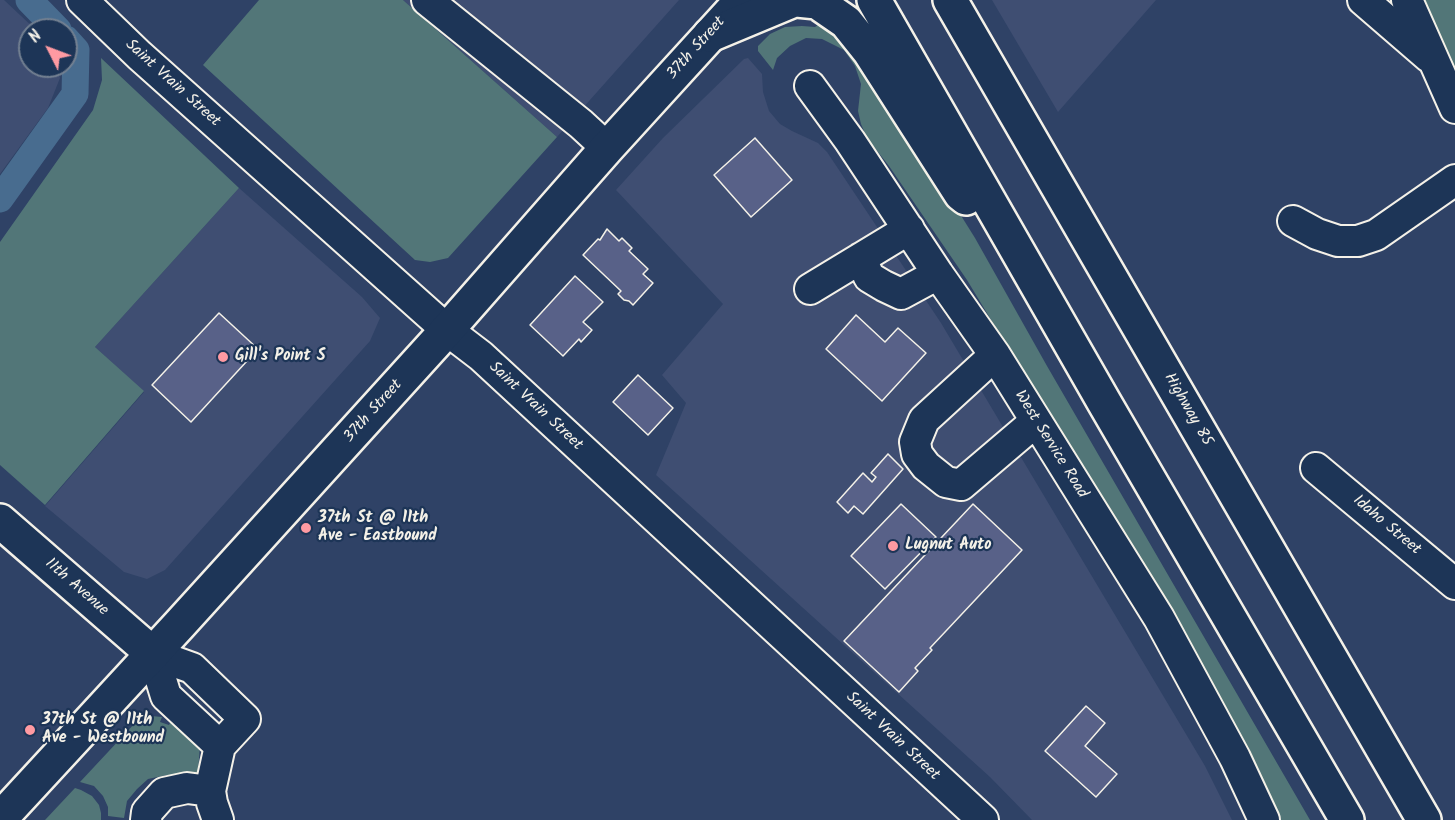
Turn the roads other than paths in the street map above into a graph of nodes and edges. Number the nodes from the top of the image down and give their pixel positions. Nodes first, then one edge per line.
1 (82, 0) edge
2 (427, 0) edge
3 (742, 0) edge
4 (796, 0) edge
5 (874, 0) edge
6 (950, 0) edge
7 (1364, 0) edge
8 (1407, 0) edge
9 (710, 36) junction
10 (1436, 62) junction
11 (810, 86) dead end
12 (1455, 108) edge
13 (607, 148) junction
14 (1455, 180) edge
15 (1293, 221) dead end
16 (1001, 222) junction
17 (909, 230) junction
18 (861, 258) junction
19 (938, 273) junction
20 (810, 289) dead end
21 (447, 330) junction
22 (995, 355) junction
23 (1035, 422) junction
24 (1316, 468) dead end
25 (0, 521) edge
26 (1455, 584) edge
27 (153, 654) junction
28 (220, 746) junction
29 (210, 791) junction
30 (966, 815) edge
31 (0, 819) edge
32 (146, 820) edge
33 (218, 820) edge
34 (1264, 820) edge
35 (1347, 820) edge
36 (1424, 820) edge

1 - 21 street, Saint Vrain Street
2 - 13 street
3 - 9 main road, 37th Street
4 - 9 main road
4 - 16 main road
5 - 16 main road
6 - 36 main road, Highway 85
7 - 10 street
8 - 10 street
9 - 13 main road, 37th Street
10 - 12 street
11 - 17 street, West Service Road
13 - 21 main road, 37th Street
14 - 15 street
16 - 35 main road
17 - 18 street
17 - 19 street, West Service Road
18 - 19 street
18 - 20 street
19 - 22 street, West Service Road
21 - 27 main road, 37th Street
21 - 30 street, Saint Vrain Street
22 - 23 street, West Service Road
22 - 23 street
23 - 34 street, West Service Road
24 - 26 street, Idaho Street
25 - 27 main road, 11th Avenue
27 - 28 street
27 - 28 street
27 - 31 main road, 37th Street
28 - 29 street
29 - 32 street
29 - 33 street

